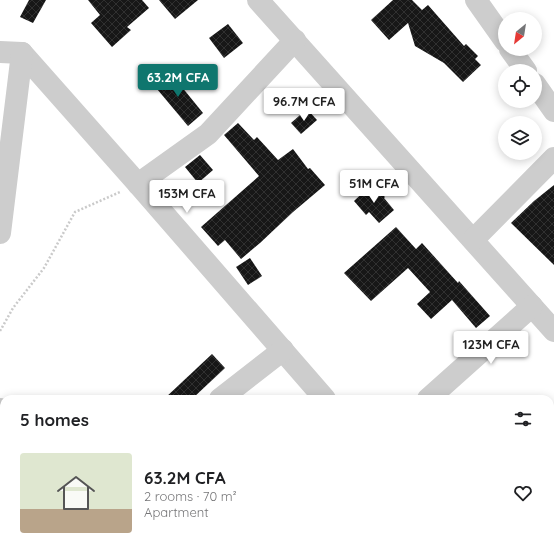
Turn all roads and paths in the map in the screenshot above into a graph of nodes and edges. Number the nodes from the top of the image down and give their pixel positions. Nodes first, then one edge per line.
1 (258, 0) edge
2 (476, 0) edge
3 (498, 31) edge
4 (295, 40) junction
5 (0, 52) edge
6 (22, 53) junction
7 (542, 94) edge
8 (554, 111) edge
9 (554, 158) edge
10 (138, 184) junction
11 (0, 233) edge
12 (473, 240) junction
13 (532, 306) junction
14 (0, 331) edge
15 (554, 331) edge
16 (283, 350) junction
17 (225, 395) edge
18 (322, 395) edge
19 (432, 395) edge

1 - 4 street
2 - 3 street
4 - 10 street
4 - 12 street
5 - 6 street
6 - 10 street
6 - 11 street
7 - 8 street
9 - 12 street
10 - 14 path
10 - 16 street
12 - 13 street
13 - 15 street
13 - 19 street
16 - 17 street
16 - 18 street

